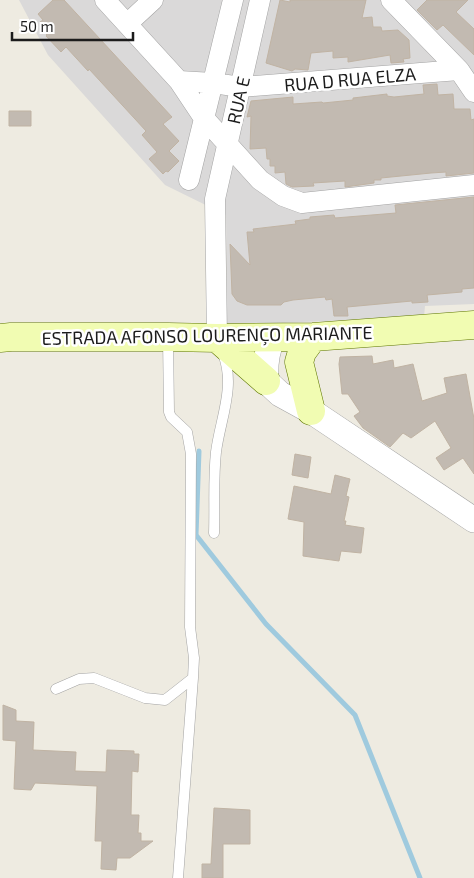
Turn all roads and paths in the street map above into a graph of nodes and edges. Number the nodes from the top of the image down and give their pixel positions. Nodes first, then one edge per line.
1 (105, 0) edge
2 (153, 0) edge
3 (233, 0) edge
4 (260, 0) edge
5 (391, 0) edge
6 (126, 24) junction
7 (458, 70) junction
8 (179, 81) junction
9 (212, 83) junction
10 (241, 87) junction
11 (474, 92) edge
12 (203, 117) junction
13 (227, 146) junction
14 (189, 180) dead end
15 (474, 185) edge
16 (474, 325) edge
17 (168, 336) junction
18 (313, 337) junction
19 (0, 338) edge
20 (217, 338) junction
21 (273, 338) junction
22 (266, 381) junction
23 (311, 411) junction
24 (474, 520) edge
25 (214, 533) dead end
26 (193, 678) junction
27 (56, 689) dead end
28 (178, 878) edge

1 - 6 street
2 - 6 street
3 - 9 street
4 - 10 street, RUA E
5 - 7 street
6 - 8 street
7 - 10 street, RUA D RUA ELZA
7 - 11 street
8 - 9 street, RUA D RUA ELZA
8 - 12 street
9 - 10 street, RUA D RUA ELZA
9 - 12 street
10 - 13 street, RUA E
12 - 13 street
12 - 14 street
13 - 15 street
13 - 20 street, RUA E
16 - 18 main road, ESTRADA AFONSO LOURENÇO MARIANTE
17 - 19 main road, ESTRADA AFONSO LOURENÇO MARIANTE
17 - 20 main road, ESTRADA AFONSO LOURENÇO MARIANTE
17 - 26 lane
18 - 21 main road, ESTRADA AFONSO LOURENÇO MARIANTE
18 - 23 main road
20 - 21 main road, ESTRADA AFONSO LOURENÇO MARIANTE
20 - 22 main road
20 - 25 lane
21 - 22 street
21 - 23 street
22 - 23 street
23 - 24 street
26 - 27 lane
26 - 28 lane

